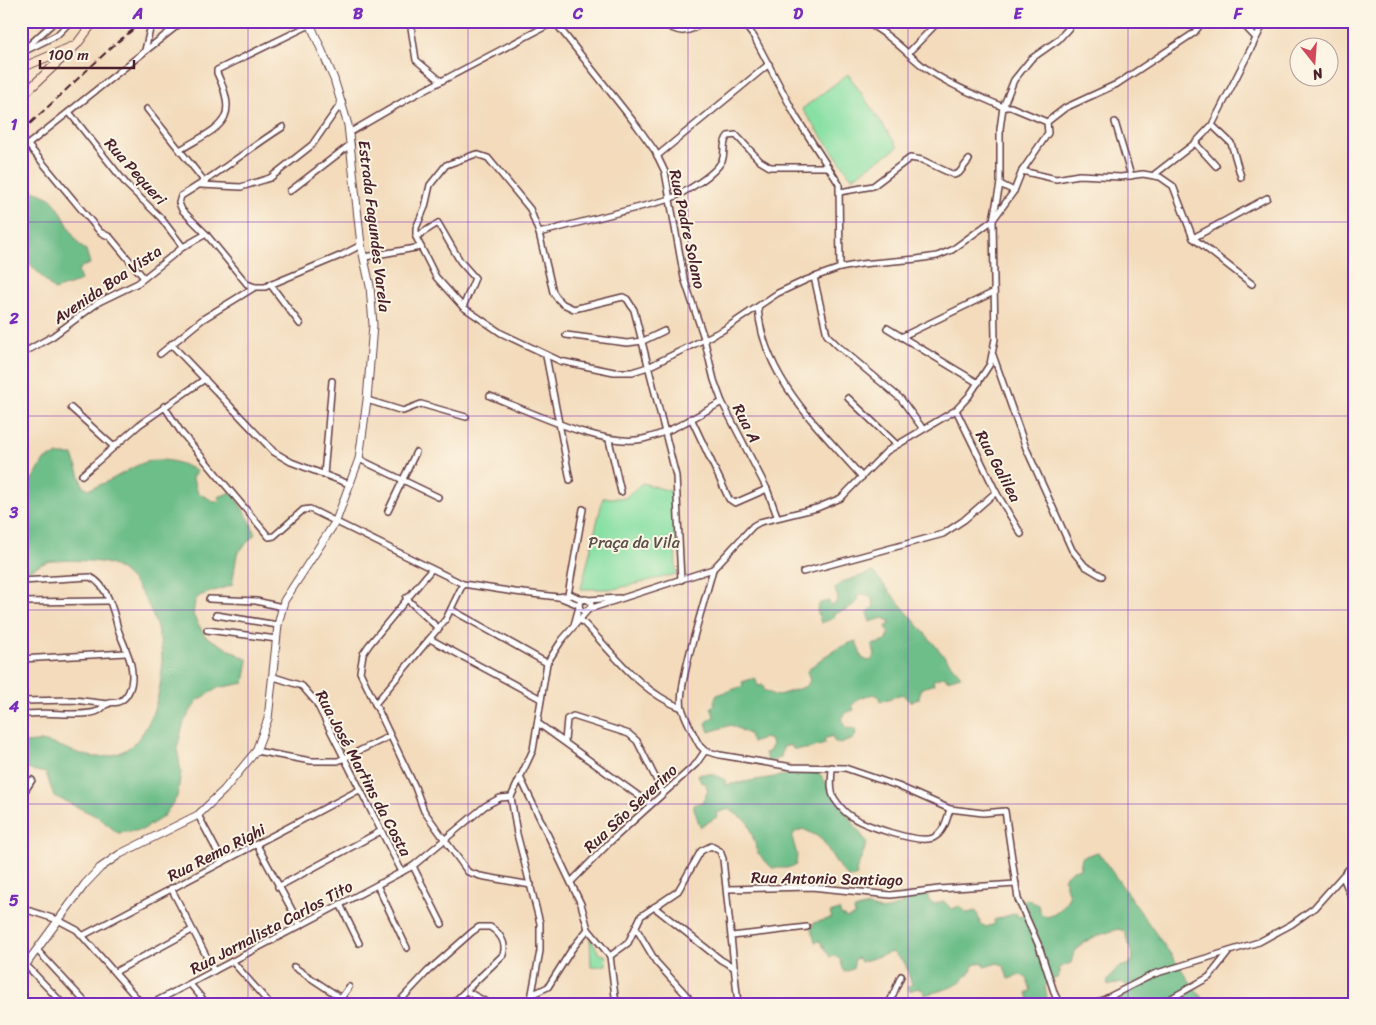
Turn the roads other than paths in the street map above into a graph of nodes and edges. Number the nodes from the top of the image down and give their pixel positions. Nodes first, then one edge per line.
1 (51, 21) edge
2 (71, 21) edge
3 (94, 21) edge
4 (152, 21) edge
5 (183, 21) edge
6 (410, 21) edge
7 (659, 21) edge
8 (708, 21) edge
9 (742, 21) edge
10 (863, 21) edge
11 (939, 21) edge
12 (1075, 21) edge
13 (1203, 21) edge
14 (1240, 21) edge
15 (1265, 21) edge
16 (554, 22) edge
17 (309, 23) edge
18 (1256, 38) junction
19 (77, 44) junction
20 (145, 50) junction
21 (21, 52) edge
22 (909, 52) junction
23 (769, 64) junction
24 (21, 68) edge
25 (441, 81) junction
26 (21, 97) edge
27 (342, 102) junction
28 (1003, 107) junction
29 (147, 109) dead end
30 (69, 112) junction
31 (1047, 122) junction
32 (1115, 122) dead end
33 (1212, 126) junction
34 (282, 127) dead end
35 (349, 133) junction
36 (1195, 143) junction
37 (28, 144) junction
38 (351, 144) junction
39 (21, 150) edge
40 (180, 150) junction
41 (658, 156) junction
42 (970, 160) dead end
43 (1216, 166) dead end
44 (828, 167) junction
45 (1022, 172) junction
46 (1155, 174) junction
47 (1131, 176) junction
48 (1241, 177) dead end
49 (203, 183) junction
50 (1000, 184) junction
51 (290, 191) dead end
52 (1014, 191) junction
53 (840, 192) junction
54 (671, 198) junction
55 (1267, 198) dead end
56 (993, 220) junction
57 (539, 233) junction
58 (206, 234) junction
59 (416, 237) junction
60 (1193, 238) junction
61 (360, 245) junction
62 (183, 247) junction
63 (421, 247) junction
64 (365, 257) junction
65 (840, 268) junction
66 (814, 277) junction
67 (144, 278) junction
68 (270, 284) junction
69 (1252, 284) dead end
70 (255, 287) junction
71 (994, 292) junction
72 (463, 307) junction
73 (758, 307) junction
74 (300, 324) dead end
75 (887, 328) dead end
76 (664, 330) dead end
77 (566, 335) dead end
78 (901, 337) junction
79 (704, 338) junction
80 (643, 341) junction
81 (172, 344) junction
82 (21, 354) edge
83 (160, 354) dead end
84 (993, 354) junction
85 (546, 356) junction
86 (648, 367) junction
87 (206, 379) junction
88 (332, 382) dead end
89 (978, 384) junction
90 (490, 396) dead end
91 (848, 398) dead end
92 (367, 400) junction
93 (722, 402) junction
94 (164, 406) junction
95 (71, 408) dead end
96 (956, 410) junction
97 (466, 417) dead end
98 (691, 418) junction
99 (557, 421) junction
100 (923, 429) junction
101 (666, 430) junction
102 (609, 440) junction
103 (896, 444) junction
104 (113, 446) junction
105 (416, 452) dead end
106 (359, 459) junction
107 (82, 475) dead end
108 (324, 475) junction
109 (862, 477) junction
110 (401, 480) junction
111 (570, 480) dead end
112 (349, 484) junction
113 (767, 489) junction
114 (621, 492) dead end
115 (996, 492) junction
116 (438, 497) dead end
117 (584, 509) dead end
118 (388, 511) dead end
119 (776, 516) junction
120 (336, 520) junction
121 (1021, 534) dead end
122 (713, 569) junction
123 (432, 570) junction
124 (803, 572) dead end
125 (1102, 576) dead end
126 (681, 580) junction
127 (21, 581) edge
128 (463, 584) junction
129 (568, 595) junction
130 (558, 597) junction
131 (406, 598) junction
132 (619, 598) junction
133 (209, 599) dead end
134 (585, 600) junction
135 (108, 601) junction
136 (21, 602) edge
137 (579, 606) junction
138 (282, 607) junction
139 (452, 610) junction
140 (588, 610) junction
141 (216, 615) dead end
142 (580, 619) junction
143 (278, 625) junction
144 (574, 625) junction
145 (438, 629) junction
146 (207, 630) dead end
147 (277, 639) junction
148 (430, 639) junction
149 (126, 653) junction
150 (21, 659) edge
151 (547, 663) junction
152 (274, 678) junction
153 (541, 699) junction
154 (21, 701) edge
155 (108, 704) junction
156 (375, 704) junction
157 (682, 708) junction
158 (21, 716) edge
159 (539, 724) junction
160 (390, 736) junction
161 (565, 741) junction
162 (256, 751) junction
163 (705, 751) junction
164 (344, 759) junction
165 (832, 767) junction
166 (520, 777) junction
167 (32, 780) dead end
168 (359, 790) junction
169 (663, 793) junction
170 (21, 797) edge
171 (511, 797) junction
172 (650, 804) junction
173 (950, 809) junction
174 (198, 815) junction
175 (380, 831) junction
176 (444, 841) junction
177 (257, 845) junction
178 (223, 862) junction
179 (1355, 862) edge
180 (413, 866) junction
181 (402, 872) junction
182 (1343, 878) junction
183 (571, 882) junction
184 (1016, 884) junction
185 (376, 885) junction
186 (531, 885) junction
187 (278, 887) junction
188 (171, 888) junction
189 (728, 889) junction
190 (340, 904) junction
191 (1355, 906) edge
192 (654, 907) junction
193 (21, 908) edge
194 (58, 920) junction
195 (442, 924) dead end
196 (300, 925) junction
197 (807, 927) dead end
198 (636, 928) junction
199 (588, 929) junction
200 (192, 930) junction
201 (84, 936) junction
202 (732, 936) junction
203 (359, 943) dead end
204 (408, 948) dead end
205 (38, 950) junction
206 (1228, 952) junction
207 (610, 956) junction
208 (232, 961) junction
209 (294, 967) dead end
210 (24, 968) edge
211 (735, 968) junction
212 (214, 971) junction
213 (115, 972) junction
214 (901, 976) dead end
215 (190, 984) junction
216 (349, 988) dead end
217 (466, 991) junction
218 (532, 994) junction
219 (341, 998) junction
220 (488, 1003) edge
221 (890, 1003) edge
222 (63, 1004) edge
223 (87, 1004) edge
224 (142, 1004) edge
225 (151, 1004) edge
226 (207, 1004) edge
227 (270, 1004) edge
228 (336, 1004) edge
229 (397, 1004) edge
230 (452, 1004) edge
231 (530, 1004) edge
232 (616, 1004) edge
233 (691, 1004) edge
234 (738, 1004) edge
235 (1060, 1004) edge
236 (1095, 1004) edge
237 (1161, 1004) edge

1 - 21 street
2 - 21 street
3 - 19 main road
4 - 20 street
5 - 20 street
6 - 25 street
7 - 8 street
9 - 23 street
10 - 22 street
11 - 22 street
12 - 28 street
13 - 31 street
14 - 18 street
15 - 18 street
16 - 25 street
16 - 41 street, Rua Padre Solano
17 - 27 street, Estrada Fagundes Varela
17 - 40 street
18 - 33 street
19 - 24 main road
19 - 26 main road
20 - 30 street
22 - 28 street
23 - 41 street
23 - 44 street
25 - 35 street
27 - 35 street, Estrada Fagundes Varela
27 - 49 street
28 - 31 street
28 - 50 street
29 - 40 street
30 - 37 street
30 - 62 street, Rua Pequeri
31 - 45 street
32 - 47 street
33 - 36 street
33 - 48 street
34 - 49 street
35 - 38 street, Estrada Fagundes Varela
36 - 43 street
36 - 46 street
37 - 39 street
37 - 67 street
38 - 51 street
38 - 61 street, Estrada Fagundes Varela
40 - 49 street
41 - 54 street, Rua Padre Solano
42 - 53 street
44 - 53 street
44 - 54 street
45 - 47 street
45 - 52 street
46 - 47 street
46 - 60 street
49 - 58 street
50 - 52 street
50 - 56 street
52 - 56 street
53 - 65 street
54 - 57 street
54 - 79 street, Rua Padre Solano
55 - 60 street
56 - 65 street
56 - 71 street
57 - 59 street
57 - 80 street
58 - 62 street, Avenida Boa Vista
58 - 70 street
59 - 63 street
59 - 72 street
60 - 69 street
61 - 64 street, Estrada Fagundes Varela
61 - 68 street
62 - 67 street, Avenida Boa Vista
63 - 64 street
63 - 72 street
64 - 92 street, Estrada Fagundes Varela
65 - 66 street
66 - 73 street
66 - 100 street
67 - 82 street, Avenida Boa Vista
68 - 70 street
68 - 74 street
70 - 81 street
71 - 78 street
71 - 84 street
72 - 85 street
73 - 79 street
73 - 109 street
75 - 78 street
76 - 80 street
77 - 80 street
78 - 89 street
79 - 86 street
79 - 93 street, Rua A
80 - 86 street
81 - 83 street
81 - 87 street
84 - 89 street
84 - 125 street
85 - 86 street
85 - 99 street
86 - 101 street
87 - 94 street
87 - 108 street
88 - 108 street
89 - 96 street
90 - 99 street
91 - 103 street
92 - 97 street
92 - 106 street, Estrada Fagundes Varela
93 - 98 street
93 - 113 street, Rua A
94 - 104 street
94 - 120 street
95 - 104 street
96 - 100 street
96 - 115 street, Rua Galilea
98 - 101 street
98 - 113 street
99 - 102 street
99 - 111 street
100 - 103 street
101 - 102 street
101 - 126 street
102 - 114 street
103 - 109 street
104 - 107 street
105 - 110 street
106 - 110 street
106 - 112 street, Estrada Fagundes Varela
108 - 112 street
109 - 119 street
110 - 116 street
110 - 118 street
112 - 120 street, Estrada Fagundes Varela
113 - 119 street, Rua A
115 - 121 street, Rua Galilea
115 - 124 street
117 - 129 street
119 - 122 street
120 - 123 street
120 - 138 street, Estrada Fagundes Varela
122 - 126 street
122 - 157 street
123 - 128 street
123 - 131 street
126 - 132 street
127 - 135 street
128 - 130 street
128 - 139 street
129 - 130 street
129 - 134 street
130 - 137 street
131 - 145 street
131 - 156 street
132 - 134 street
132 - 140 street
133 - 138 street
134 - 137 street
134 - 140 street
135 - 136 street
135 - 149 street
137 - 140 street
137 - 144 street
138 - 143 street, Estrada Fagundes Varela
139 - 145 street
139 - 151 street
140 - 142 street
141 - 143 street
142 - 144 street
142 - 157 street
143 - 147 street, Estrada Fagundes Varela
144 - 151 street
145 - 148 street
146 - 147 street
147 - 152 street, Estrada Fagundes Varela
148 - 153 street
148 - 156 street
149 - 150 street
149 - 155 street
151 - 153 street
152 - 162 street, Estrada Fagundes Varela
152 - 164 street, Rua José Martins da Costa
153 - 159 street
154 - 155 street
155 - 158 street
156 - 160 street
157 - 163 street
159 - 161 street
159 - 166 street
160 - 164 street
160 - 176 street
161 - 169 street
161 - 172 street
162 - 164 street
162 - 174 street, Estrada Fagundes Varela
163 - 165 street
163 - 169 street, Rua São Severino
164 - 168 street, Rua José Martins da Costa
165 - 173 street
165 - 173 street
166 - 171 street
166 - 183 street
167 - 170 street
168 - 175 street, Rua José Martins da Costa
168 - 177 street, Rua Remo Righi
169 - 172 street, Rua São Severino
171 - 176 street, Rua Jornalista Carlos Tito
171 - 186 street
172 - 183 street, Rua São Severino
173 - 184 street
174 - 178 street
174 - 194 street, Estrada Fagundes Varela
175 - 181 street, Rua José Martins da Costa
175 - 187 street
176 - 180 street, Rua Jornalista Carlos Tito
176 - 186 street
177 - 178 street, Rua Remo Righi
177 - 187 street
178 - 188 street, Rua Remo Righi
179 - 182 street
180 - 181 street, Rua Jornalista Carlos Tito
180 - 195 street
181 - 185 street, Rua Jornalista Carlos Tito
182 - 191 street
182 - 206 street
183 - 199 street
184 - 189 street, Rua Antonio Santiago
184 - 235 street
185 - 190 street, Rua Jornalista Carlos Tito
185 - 204 street
186 - 218 street
187 - 196 street
188 - 200 street
188 - 201 street, Rua Remo Righi
189 - 192 street
189 - 202 street
190 - 196 street, Rua Jornalista Carlos Tito
190 - 203 street
192 - 198 street
192 - 211 street
193 - 194 street
194 - 201 street
194 - 205 street, Estrada Fagundes Varela
196 - 208 street, Rua Jornalista Carlos Tito
197 - 202 street
198 - 207 street
198 - 233 street
199 - 207 street
199 - 218 street
200 - 212 street
200 - 213 street
201 - 213 street
202 - 211 street
205 - 210 street, Estrada Fagundes Varela
205 - 223 street
206 - 236 street
206 - 237 street
207 - 232 street
208 - 212 street, Rua Jornalista Carlos Tito
208 - 227 street
209 - 219 street
210 - 222 street
211 - 234 street
212 - 215 street, Rua Jornalista Carlos Tito
213 - 224 street
214 - 221 street
215 - 225 street, Rua Jornalista Carlos Tito
215 - 226 street
216 - 219 street
217 - 220 street
217 - 229 street
217 - 230 street
218 - 231 street
219 - 228 street

